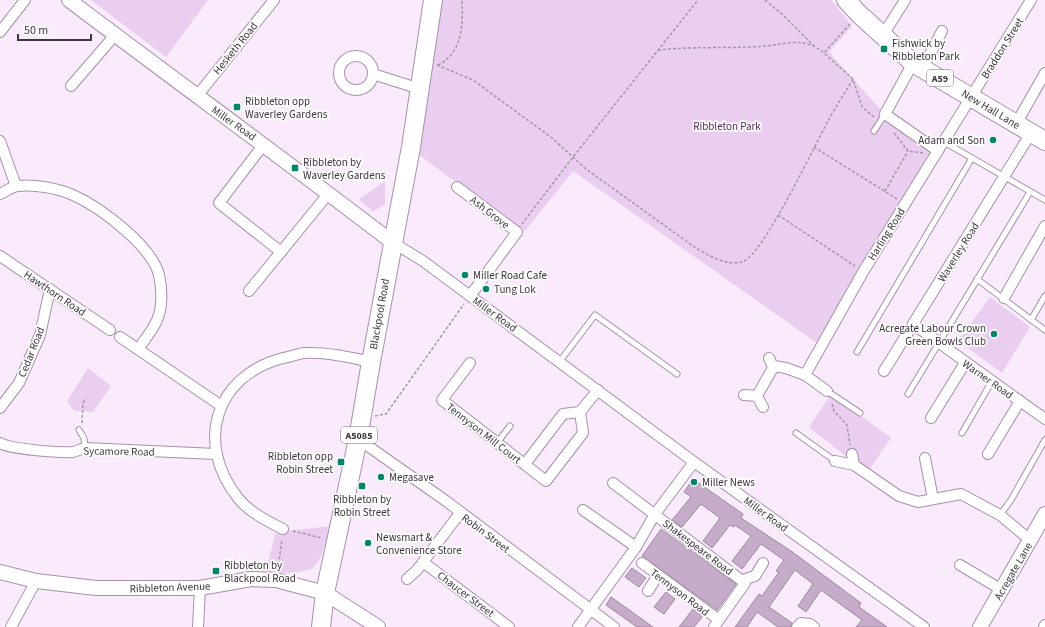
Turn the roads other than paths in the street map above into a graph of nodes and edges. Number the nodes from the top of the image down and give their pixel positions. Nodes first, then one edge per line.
1 (25, 0) edge
2 (69, 0) edge
3 (274, 0) edge
4 (433, 0) edge
5 (846, 0) edge
6 (905, 0) edge
7 (1031, 0) edge
8 (942, 31) dead end
9 (0, 32) edge
10 (115, 34) junction
11 (882, 35) junction
12 (918, 66) junction
13 (1044, 73) edge
14 (373, 74) dead end
15 (71, 86) dead end
16 (420, 89) junction
17 (197, 96) junction
18 (972, 97) junction
19 (885, 114) junction
20 (1016, 124) junction
21 (874, 131) dead end
22 (1038, 137) edge
23 (0, 141) edge
24 (944, 142) junction
25 (264, 144) junction
26 (938, 151) junction
27 (972, 158) junction
28 (1004, 177) junction
29 (16, 186) junction
30 (457, 187) dead end
31 (1030, 192) junction
32 (329, 193) junction
33 (0, 194) edge
34 (1045, 200) edge
35 (1045, 226) edge
36 (392, 242) junction
37 (281, 252) junction
38 (0, 256) edge
39 (977, 279) junction
40 (50, 290) junction
41 (249, 291) dead end
42 (470, 296) junction
43 (1045, 296) edge
44 (1004, 298) junction
45 (1031, 320) junction
46 (913, 324) junction
47 (110, 330) dead end
48 (1045, 330) edge
49 (120, 337) dead end
50 (938, 343) junction
51 (139, 348) junction
52 (857, 352) dead end
53 (371, 362) junction
54 (560, 362) junction
55 (470, 363) dead end
56 (965, 363) junction
57 (884, 371) dead end
58 (678, 374) dead end
59 (805, 375) junction
60 (992, 381) junction
61 (598, 390) junction
62 (827, 391) joint
63 (908, 394) dead end
64 (744, 395) dead end
65 (757, 396) junction
66 (1020, 401) junction
67 (220, 405) junction
68 (763, 407) dead end
69 (0, 408) edge
70 (580, 412) junction
71 (860, 413) dead end
72 (932, 418) dead end
73 (1045, 419) edge
74 (510, 426) dead end
75 (79, 430) road end
76 (796, 433) dead end
77 (962, 433) dead end
78 (358, 439) junction
79 (1045, 440) edge
80 (0, 443) edge
81 (497, 443) junction
82 (85, 448) junction
83 (216, 454) junction
84 (852, 454) road end
85 (988, 454) dead end
86 (925, 458) dead end
87 (835, 461) joint
88 (694, 462) junction
89 (525, 464) junction
90 (854, 465) junction
91 (613, 483) dead end
92 (933, 499) junction
93 (582, 510) dead end
94 (460, 513) junction
95 (654, 514) junction
96 (1045, 514) edge
97 (1000, 515) junction
98 (283, 529) road end
99 (1030, 540) junction
100 (636, 547) junction
101 (422, 562) junction
102 (642, 563) dead end
103 (763, 563) dead end
104 (960, 565) dead end
105 (0, 572) edge
106 (658, 575) junction
107 (407, 579) dead end
108 (742, 580) junction
109 (36, 581) junction
110 (200, 588) junction
111 (1002, 590) junction
112 (648, 591) dead end
113 (325, 593) junction
114 (590, 611) junction
115 (717, 624) edge
116 (799, 625) edge
117 (11, 627) edge
118 (198, 627) edge
119 (321, 627) edge
120 (378, 627) edge
121 (509, 627) edge
122 (578, 627) edge
123 (614, 627) edge
124 (814, 627) edge
125 (924, 627) edge
126 (980, 627) edge

1 - 9 street
2 - 10 street, Miller Road
3 - 17 street, Hesketh Road
4 - 16 highway, Blackpool Road / A5085
5 - 11 highway, New Hall Lane / A59
6 - 11 street
7 - 18 street, Braddon Street
8 - 12 street
10 - 15 street
10 - 17 street, Miller Road
11 - 12 highway, New Hall Lane / A59
12 - 18 highway, New Hall Lane / A59
12 - 19 street
13 - 20 street
14 - 16 street
16 - 36 highway, Blackpool Road / A5085
17 - 25 street, Miller Road
18 - 20 highway, New Hall Lane / A59
18 - 24 street, Harling Road
19 - 21 lane
19 - 26 street
20 - 22 highway, New Hall Lane / A59
22 - 28 street, Waverley Road
23 - 29 street
24 - 26 street, Harling Road
24 - 27 lane
25 - 32 street, Miller Road
25 - 37 street
26 - 59 street, Harling Road
27 - 28 lane
27 - 52 lane
28 - 31 lane
28 - 46 street, Waverley Road
29 - 33 street
29 - 51 street
30 - 42 street, Ash Grove
31 - 34 lane
31 - 39 lane
32 - 36 street, Miller Road
32 - 37 street
35 - 44 street
36 - 42 street, Miller Road
36 - 53 highway, Blackpool Road / A5085
37 - 41 street
38 - 40 street, Hawthorn Road
39 - 44 lane
39 - 50 lane
40 - 47 street, Hawthorn Road
40 - 69 street, Cedar Road
42 - 54 street, Miller Road
43 - 45 lane
44 - 45 lane
45 - 48 lane
46 - 50 street, Warner Road
46 - 57 street, Waverley Road
49 - 51 street
50 - 56 street, Warner Road
50 - 63 lane
51 - 67 street
53 - 67 street
53 - 78 highway, Blackpool Road / A5085
54 - 58 lane
54 - 61 street, Miller Road
55 - 81 street, Tennyson Mill Court
56 - 60 street, Warner Road
56 - 72 street
59 - 62 street
59 - 65 street
60 - 66 street, Warner Road
60 - 77 lane
61 - 70 street
61 - 88 street, Miller Road
62 - 71 lane
64 - 65 street
65 - 68 street
66 - 73 street, Warner Road
66 - 85 street
67 - 83 street
70 - 89 street, Tennyson Mill Court
70 - 89 street, Tennyson Mill Court
74 - 81 lane
75 - 82 lane
76 - 87 lane
78 - 94 street, Robin Street
78 - 113 highway, Blackpool Road / A5085
79 - 97 lane
80 - 82 street, Sycamore Road
81 - 89 street, Tennyson Mill Court
82 - 83 street, Sycamore Road
83 - 98 street
84 - 90 street
86 - 92 street
87 - 90 street
88 - 95 street
88 - 125 street, Miller Road
90 - 92 street
91 - 95 street, Shakespeare Road
92 - 97 street
93 - 100 street
94 - 101 street
94 - 114 street, Robin Street
95 - 100 street
95 - 108 street, Shakespeare Road
96 - 99 street, Acregate Lane
97 - 99 street
99 - 111 street, Acregate Lane
100 - 114 street
101 - 107 street
101 - 121 street, Chaucer Street
102 - 106 street, Tennyson Road
103 - 108 street
104 - 111 street
105 - 109 street, Ribbleton Avenue
106 - 112 street
106 - 115 street, Tennyson Road
108 - 115 street, Shakespeare Road
109 - 110 street, Ribbleton Avenue
109 - 117 street
110 - 113 street, Ribbleton Avenue
110 - 118 street
111 - 126 street, Acregate Lane
113 - 119 highway, Blackpool Road / A5085
113 - 120 street, Ribbleton Avenue
114 - 122 street
114 - 123 street, Robin Street
116 - 124 street

